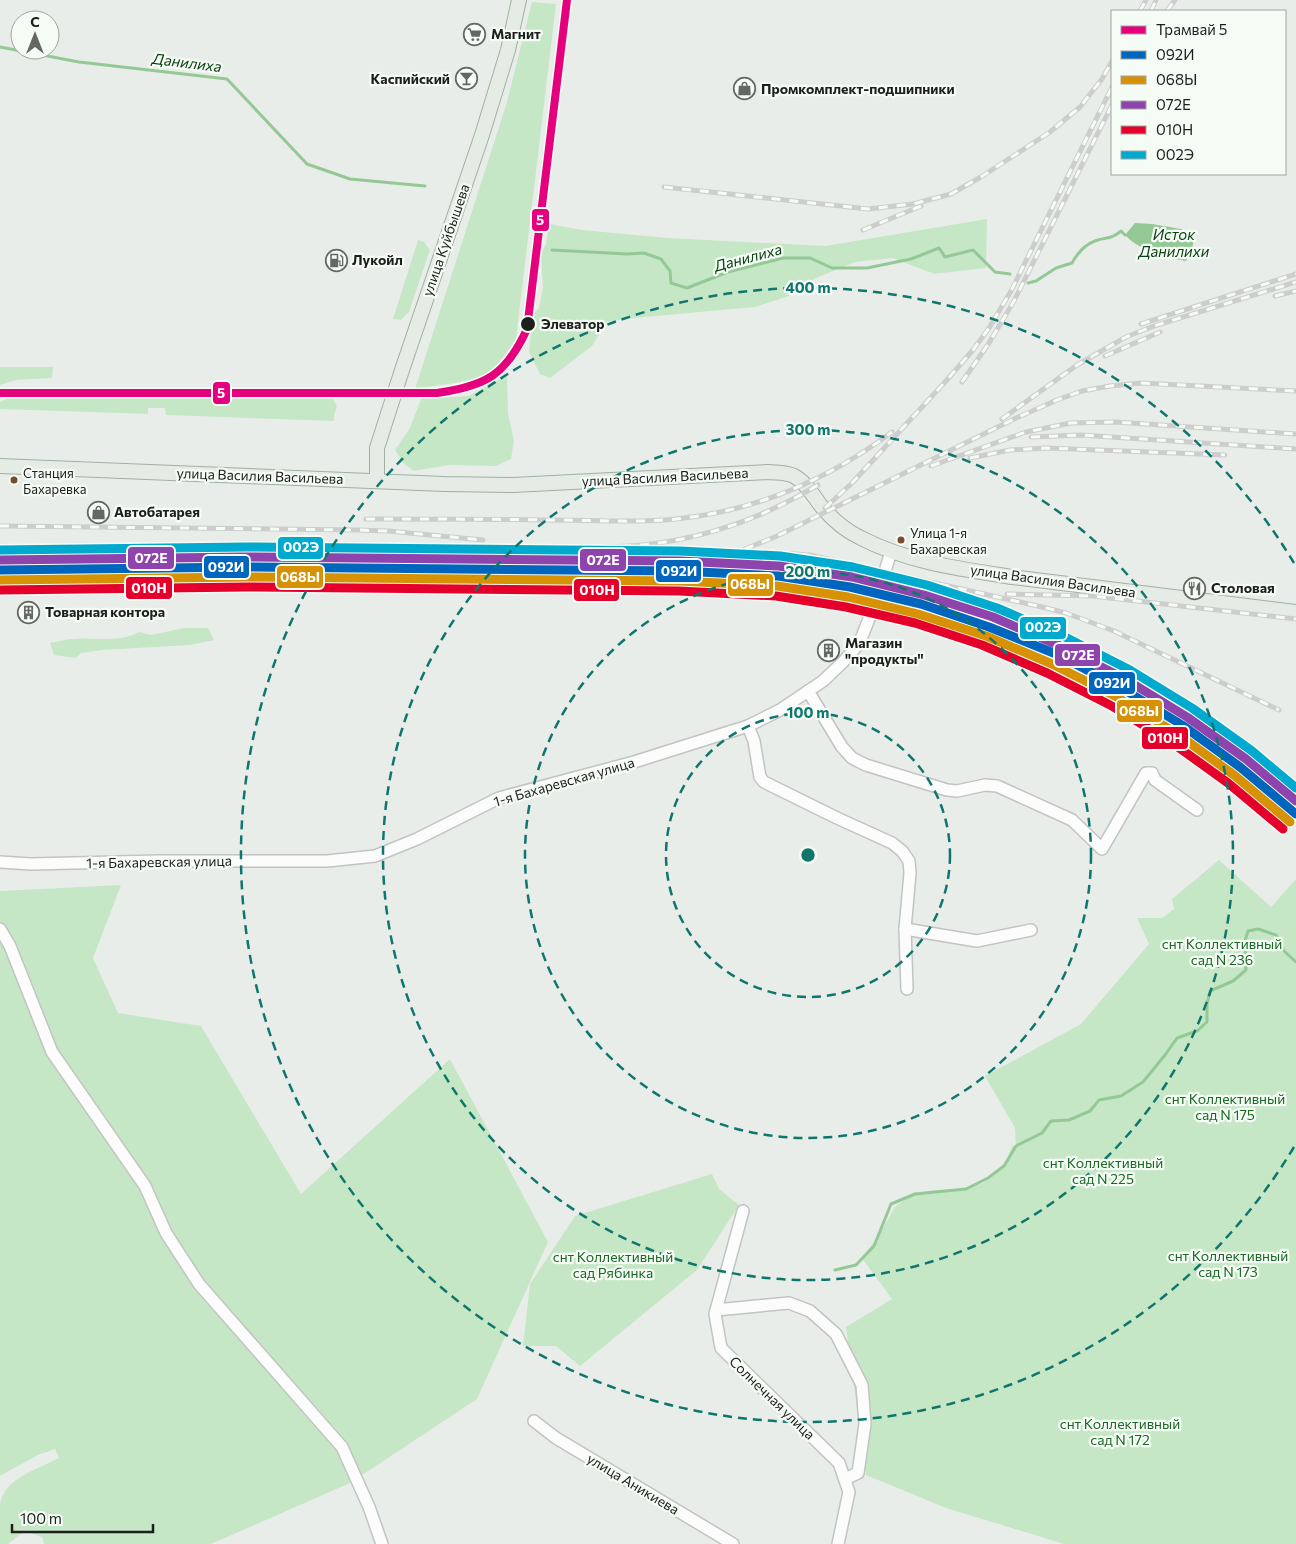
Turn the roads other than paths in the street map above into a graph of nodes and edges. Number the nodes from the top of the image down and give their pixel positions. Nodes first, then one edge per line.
1 (519, 0) edge
2 (0, 466) edge
3 (378, 481) junction
4 (891, 552) junction
5 (1296, 612) edge
6 (808, 691) junction
7 (748, 726) junction
8 (1197, 810) dead end
9 (0, 862) edge
10 (0, 928) edge
11 (905, 929) junction
12 (1031, 930) dead end
13 (908, 989) dead end
14 (743, 1211) dead end
15 (716, 1310) junction
16 (534, 1421) dead end
17 (845, 1479) junction
18 (382, 1544) edge
19 (733, 1544) edge
20 (838, 1544) edge

1 - 3 main road, улица Куйбышева
2 - 3 main road, улица Василия Васильева
3 - 4 main road, улица Василия Васильева
4 - 5 main road, улица Василия Васильева
4 - 6 street, 1-я Бахаревская улица
6 - 7 street, 1-я Бахаревская улица
6 - 8 street
7 - 9 street, 1-я Бахаревская улица
7 - 11 street
10 - 18 street
11 - 12 street
11 - 13 street
14 - 15 street
15 - 17 street, Солнечная улица
15 - 17 street
16 - 19 street, улица Аникиева
17 - 20 street

